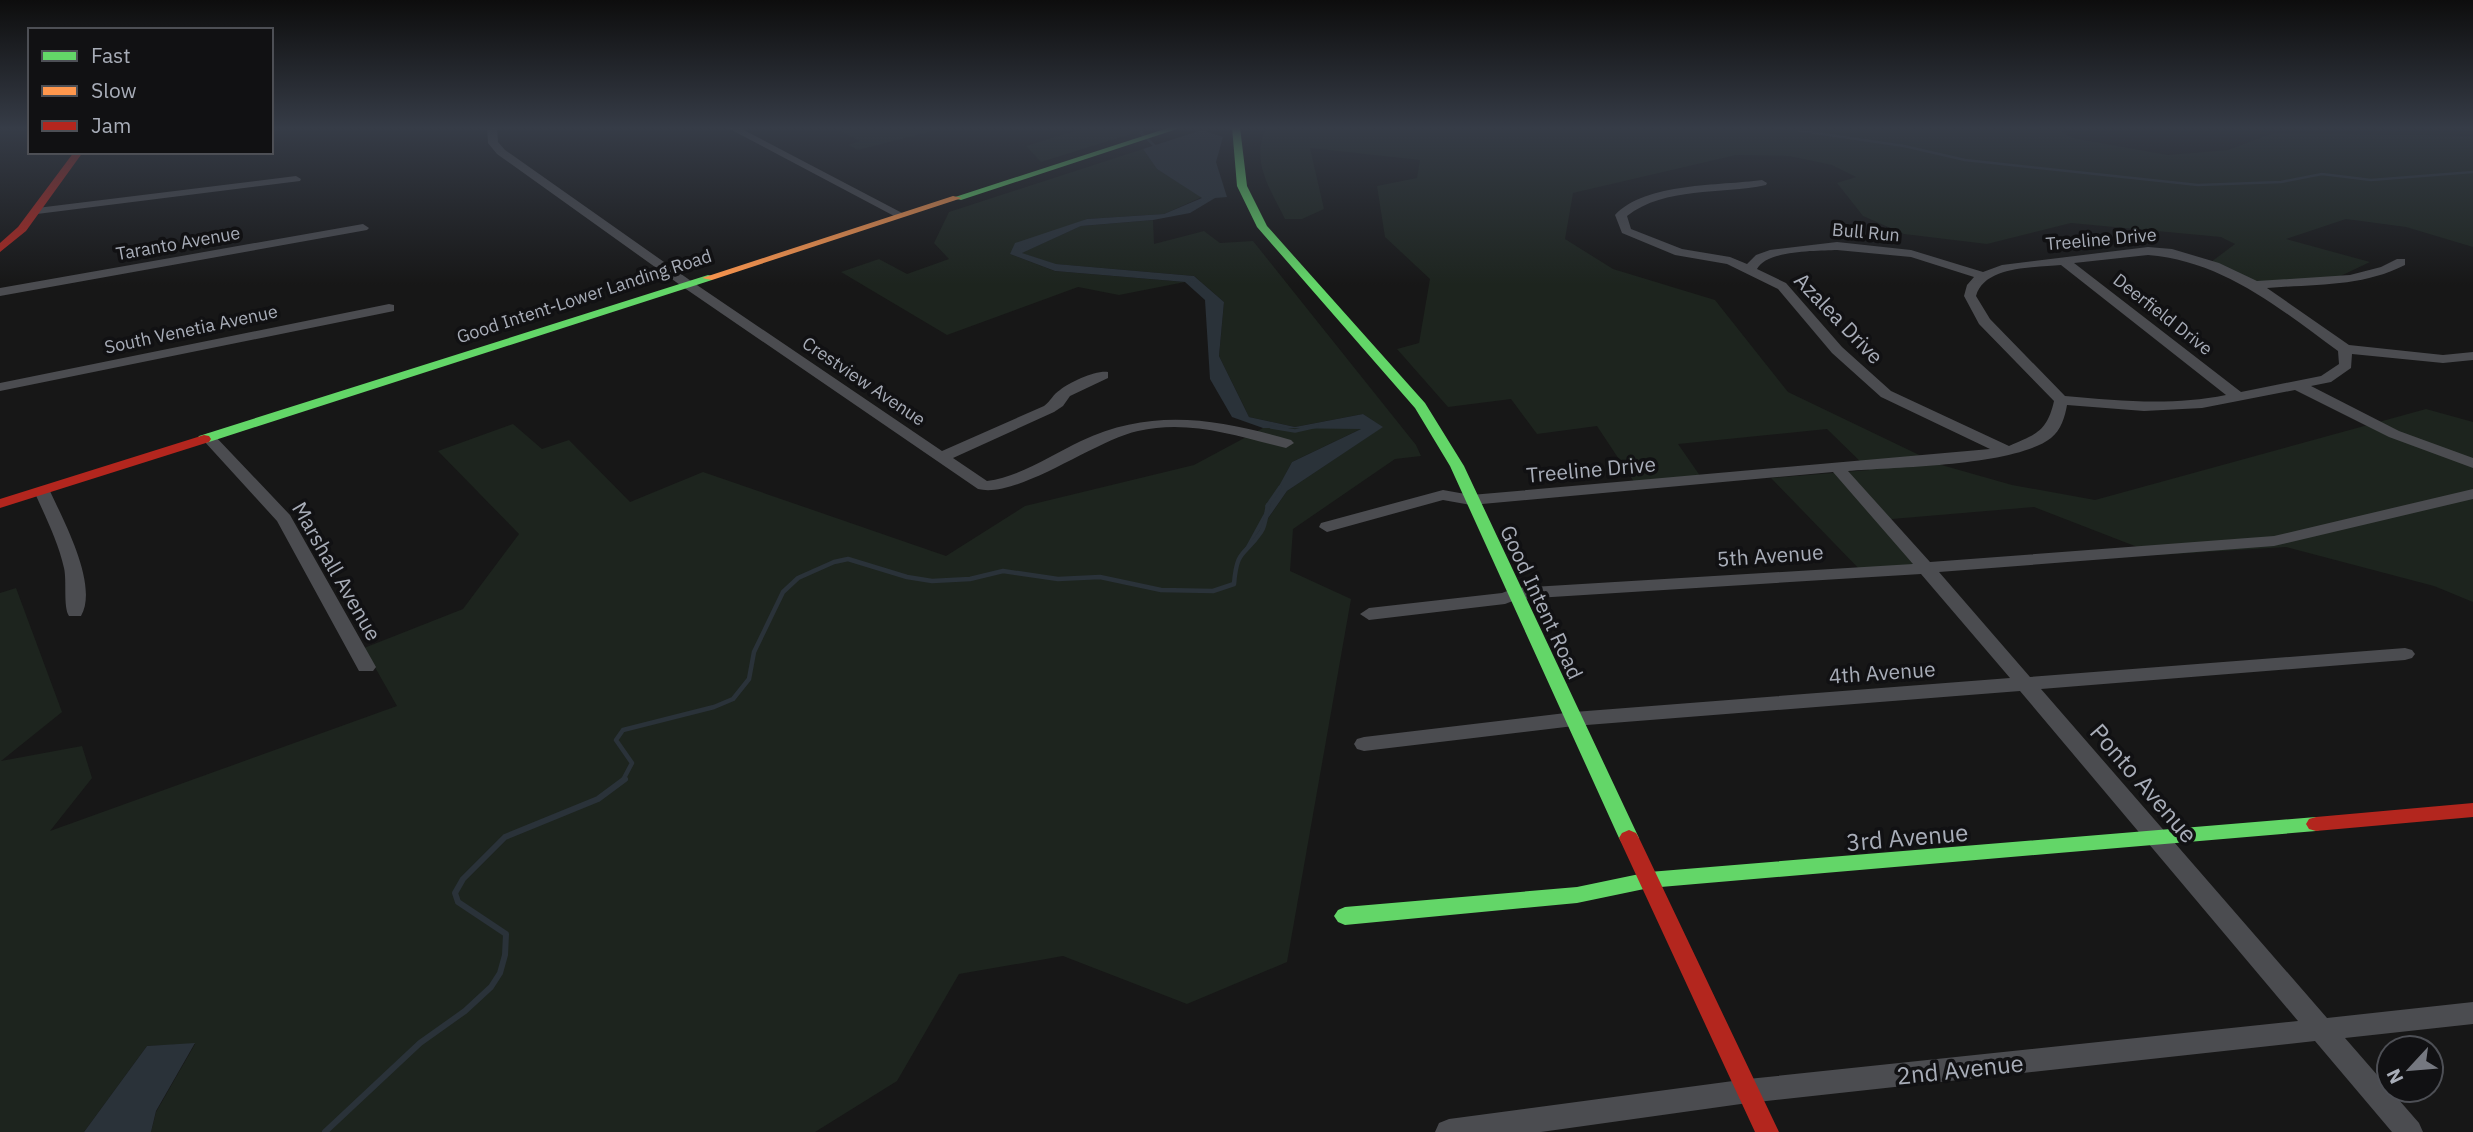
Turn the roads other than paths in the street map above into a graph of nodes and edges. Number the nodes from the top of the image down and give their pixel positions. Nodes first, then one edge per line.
1 (59, 180) edge
2 (289, 180) edge
3 (540, 180) edge
4 (832, 180) edge
5 (1013, 180) edge
6 (1240, 180) edge
7 (1762, 183) dead end
8 (37, 211) junction
9 (900, 215) junction
10 (363, 228) dead end
11 (0, 249) edge
12 (2066, 262) junction
13 (2400, 262) dead end
14 (1751, 270) junction
15 (1983, 276) junction
16 (687, 284) junction
17 (2255, 285) junction
18 (0, 292) edge
19 (389, 308) dead end
20 (2345, 349) junction
21 (2473, 356) edge
22 (1103, 375) dead end
23 (2297, 385) junction
24 (0, 387) edge
25 (2237, 396) junction
26 (2061, 400) junction
27 (209, 438) junction
28 (1286, 443) dead end
29 (2009, 452) junction
30 (941, 457) junction
31 (2473, 463) edge
32 (1838, 469) junction
33 (42, 491) junction
34 (2473, 494) edge
35 (1471, 500) junction
36 (0, 504) edge
37 (1326, 527) dead end
38 (1926, 568) junction
39 (1515, 594) junction
40 (75, 612) dead end
41 (1369, 614) dead end
42 (2404, 654) dead end
43 (366, 667) dead end
44 (2024, 684) junction
45 (1574, 719) junction
46 (1364, 744) dead end
47 (2473, 810) edge
48 (2159, 839) junction
49 (1649, 880) junction
50 (1345, 916) dead end
51 (2473, 1013) edge
52 (2322, 1031) junction
53 (1748, 1091) junction
54 (1449, 1132) edge
55 (1767, 1132) edge
56 (2409, 1132) edge

1 - 8 street
2 - 8 street
3 - 16 street, Crestview Avenue
4 - 9 street
5 - 9 street, Good Intent-Lower Landing Road
6 - 35 street, Good Intent Road
7 - 14 street, Azalea Drive
8 - 11 street
9 - 16 street, Good Intent-Lower Landing Road
10 - 18 street, Taranto Avenue
12 - 15 street, Treeline Drive
12 - 17 street, Treeline Drive
12 - 25 street, Deerfield Drive
13 - 17 street
14 - 15 street, Bull Run
14 - 29 street, Azalea Drive
15 - 26 street
16 - 27 street, Good Intent-Lower Landing Road
16 - 30 street, Crestview Avenue
17 - 20 street, Treeline Drive
19 - 24 street, South Venetia Avenue
20 - 21 street
20 - 23 street
22 - 30 street
23 - 25 street
23 - 31 street
25 - 26 street
26 - 29 street, Treeline Drive
27 - 33 street, Good Intent-Lower Landing Road
27 - 43 street, Marshall Avenue
28 - 30 street, Crestview Avenue
29 - 32 street, Treeline Drive
32 - 35 street, Treeline Drive
32 - 38 street, Ponto Avenue
33 - 36 street, Good Intent-Lower Landing Road
33 - 40 street
34 - 38 street, 5th Avenue
35 - 37 street, Treeline Drive
35 - 39 street, Good Intent Road
38 - 39 street, 5th Avenue
38 - 44 street, Ponto Avenue
39 - 41 street, 5th Avenue
39 - 45 street, Good Intent Road
42 - 44 street, 4th Avenue
44 - 45 street, 4th Avenue
44 - 48 street, Ponto Avenue
45 - 46 street, 4th Avenue
45 - 49 street, Good Intent Road
47 - 48 street, 3rd Avenue
48 - 49 street, 3rd Avenue
48 - 52 street, Ponto Avenue
49 - 50 street, 3rd Avenue
49 - 53 street, Good Intent Road
51 - 52 street, 2nd Avenue
52 - 53 street, 2nd Avenue
52 - 56 street, Ponto Avenue
53 - 54 street, 2nd Avenue
53 - 55 street, Good Intent Road

